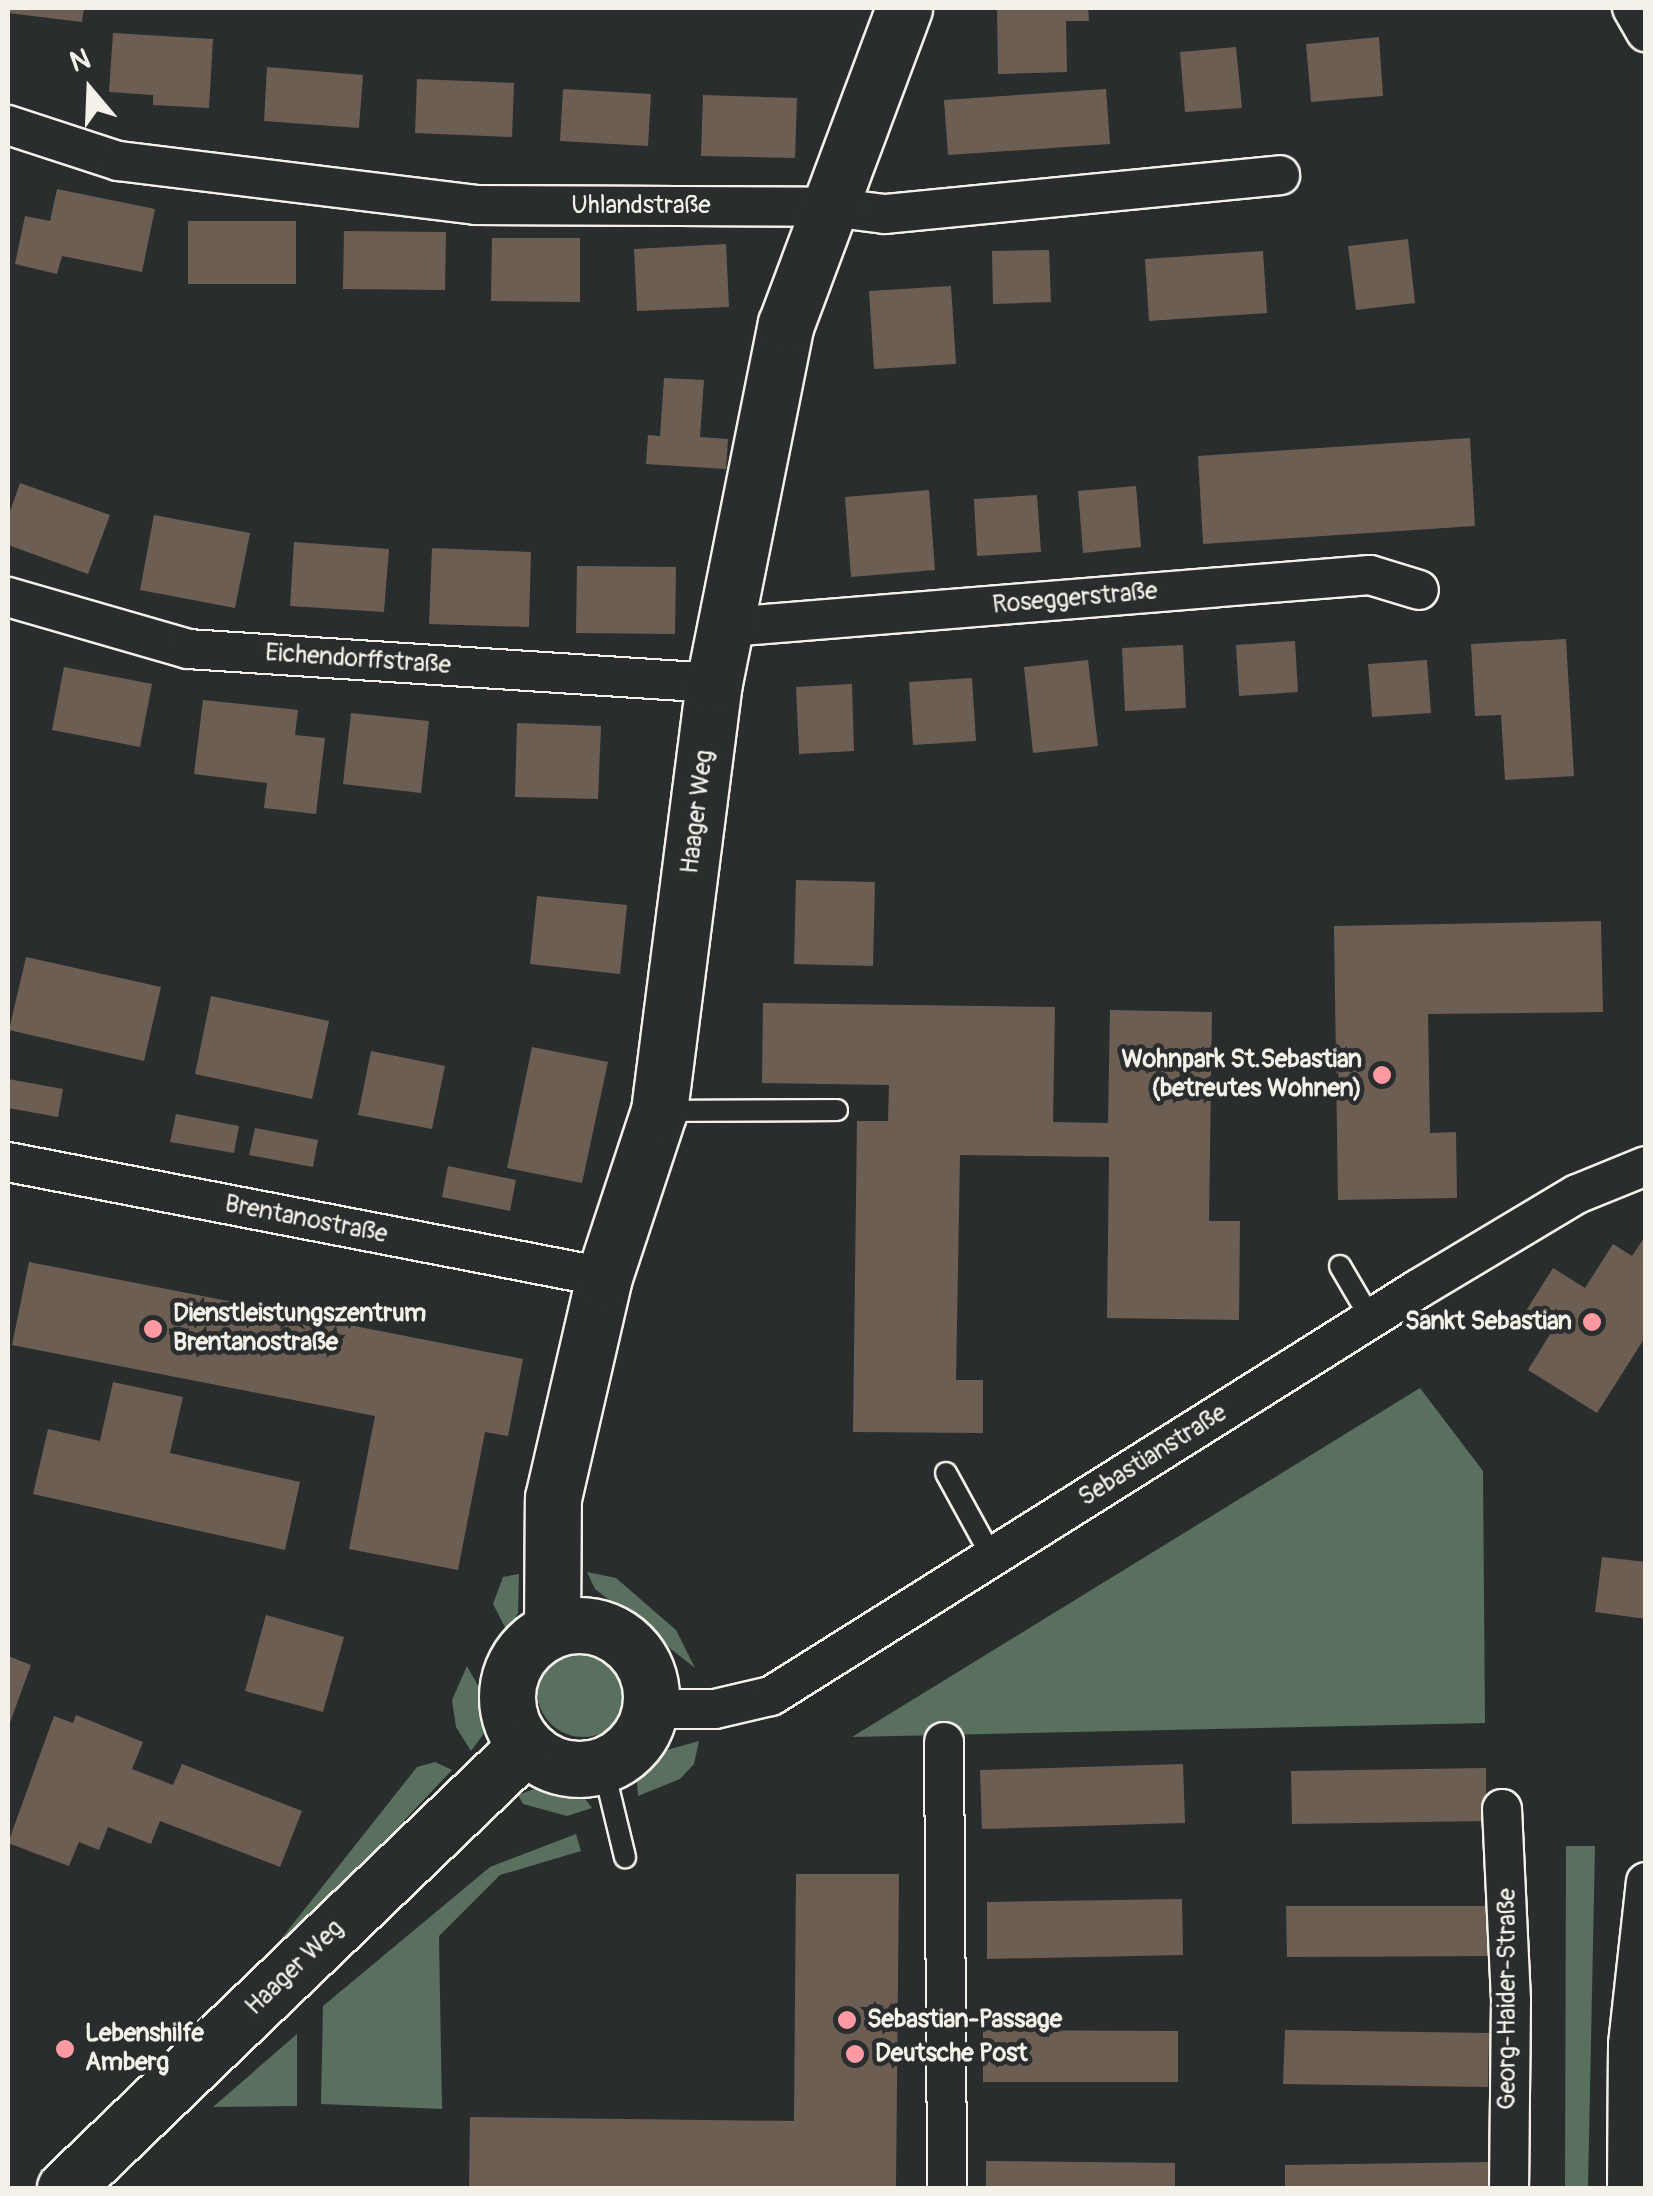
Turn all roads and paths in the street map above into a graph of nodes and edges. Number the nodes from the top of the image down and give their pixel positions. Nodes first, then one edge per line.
1 (904, 8) edge
2 (1632, 8) edge
3 (1646, 32) edge
4 (8, 126) edge
5 (1280, 175) dead end
6 (830, 206) junction
7 (1419, 590) dead end
8 (8, 598) edge
9 (729, 627) junction
10 (714, 683) junction
11 (837, 1110) dead end
12 (660, 1111) junction
13 (8, 1162) edge
14 (1646, 1166) edge
15 (1340, 1266) dead end
16 (604, 1277) junction
17 (1371, 1319) junction
18 (946, 1473) dead end
19 (992, 1557) junction
20 (552, 1629) junction
21 (650, 1709) junction
22 (944, 1742) dead end
23 (525, 1746) junction
24 (603, 1766) junction
25 (1502, 1809) dead end
26 (626, 1857) dead end
27 (1646, 1882) edge
28 (65, 2188) edge
29 (947, 2188) edge
30 (1509, 2188) edge
31 (1627, 2188) edge

1 - 6 street, Haager Weg
2 - 3 street
4 - 6 street, Uhlandstraße
5 - 6 street, Uhlandstraße
6 - 9 street, Haager Weg
7 - 9 street, Roseggerstraße
8 - 10 street, Eichendorffstraße
9 - 10 street, Haager Weg
10 - 12 street, Haager Weg
11 - 12 lane
12 - 16 street, Haager Weg
13 - 16 street, Brentanostraße
14 - 17 street, Sebastianstraße
15 - 17 lane
16 - 20 street, Haager Weg
17 - 19 street, Sebastianstraße
18 - 19 lane
19 - 21 street, Sebastianstraße
20 - 21 street
20 - 23 street
21 - 24 street
22 - 29 street
23 - 24 street
23 - 28 street, Haager Weg
24 - 26 lane
25 - 30 street, Georg-Haider-Straße
27 - 31 street

